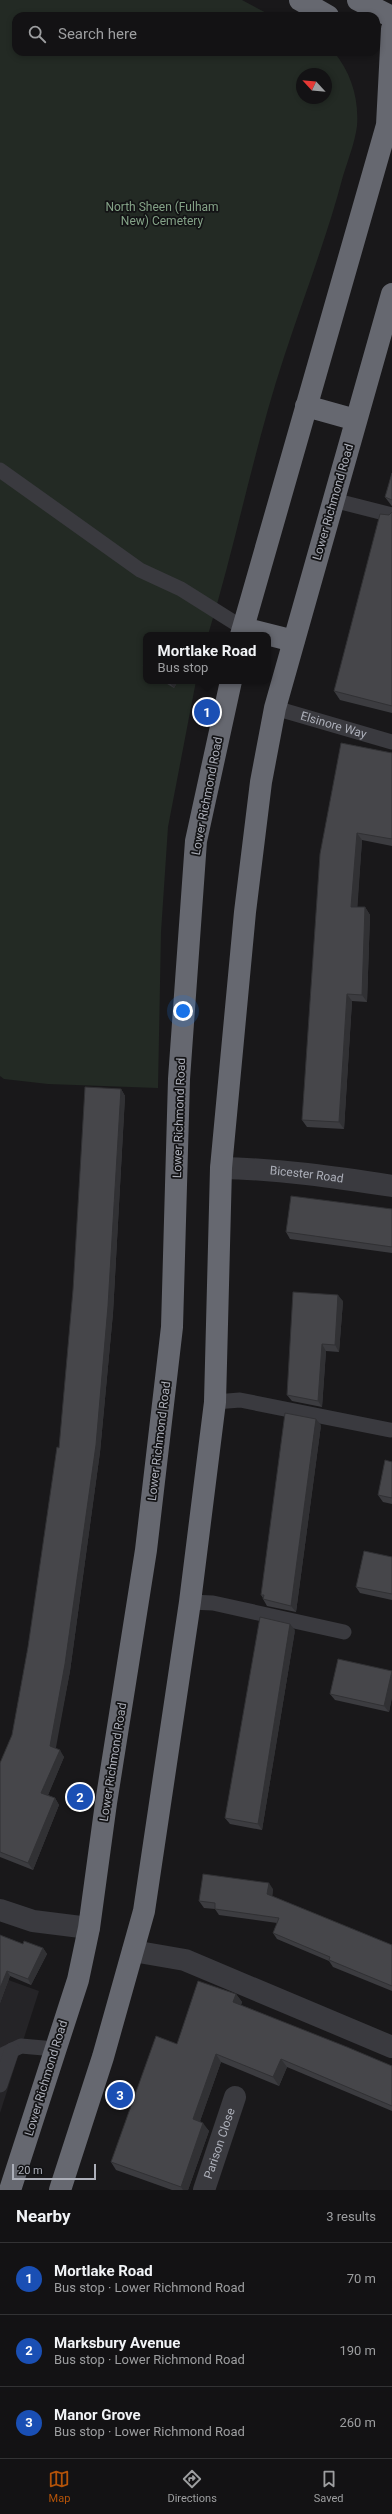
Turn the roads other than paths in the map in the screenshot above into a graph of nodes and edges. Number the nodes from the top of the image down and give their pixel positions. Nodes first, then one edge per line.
1 (300, 0) edge
2 (358, 0) edge
3 (321, 12) edge
4 (392, 17) edge
5 (392, 29) edge
6 (386, 51) edge
7 (392, 294) edge
8 (386, 340) edge
9 (306, 406) junction
10 (356, 420) junction
11 (0, 470) edge
12 (333, 500) junction
13 (392, 516) edge
14 (242, 631) edge
15 (271, 637) edge
16 (294, 641) junction
17 (230, 684) edge
18 (276, 708) junction
19 (392, 742) edge
20 (221, 1168) junction
21 (392, 1186) edge
22 (215, 1402) junction
23 (390, 1430) dead end
24 (190, 1602) junction
25 (344, 1632) dead end
26 (0, 1910) edge
27 (89, 1928) junction
28 (133, 1951) junction
29 (392, 2046) edge
30 (55, 2048) junction
31 (6, 2053) edge
32 (0, 2085) edge
33 (235, 2097) dead end
34 (10, 2190) edge
35 (60, 2190) edge
36 (204, 2190) edge

1 - 3 highway
2 - 4 highway
5 - 6 highway
6 - 9 highway
7 - 8 highway, Lower Richmond Road
8 - 10 highway, Lower Richmond Road
9 - 10 highway
9 - 14 highway
10 - 12 highway, Lower Richmond Road
11 - 14 lane
12 - 13 lane
12 - 16 highway, Lower Richmond Road
15 - 16 highway
16 - 18 highway, Lower Richmond Road
17 - 27 highway, Lower Richmond Road
18 - 19 lane, Elsinore Way
18 - 20 highway, Lower Richmond Road
20 - 21 street, Bicester Road
20 - 22 highway, Lower Richmond Road
22 - 23 lane
22 - 24 highway, Lower Richmond Road
24 - 25 lane
24 - 28 highway, Lower Richmond Road
26 - 27 street
27 - 30 highway, Lower Richmond Road
28 - 29 street
28 - 35 highway, Lower Richmond Road
30 - 31 lane
30 - 34 highway, Lower Richmond Road
31 - 32 lane
33 - 36 street, Parison Close

